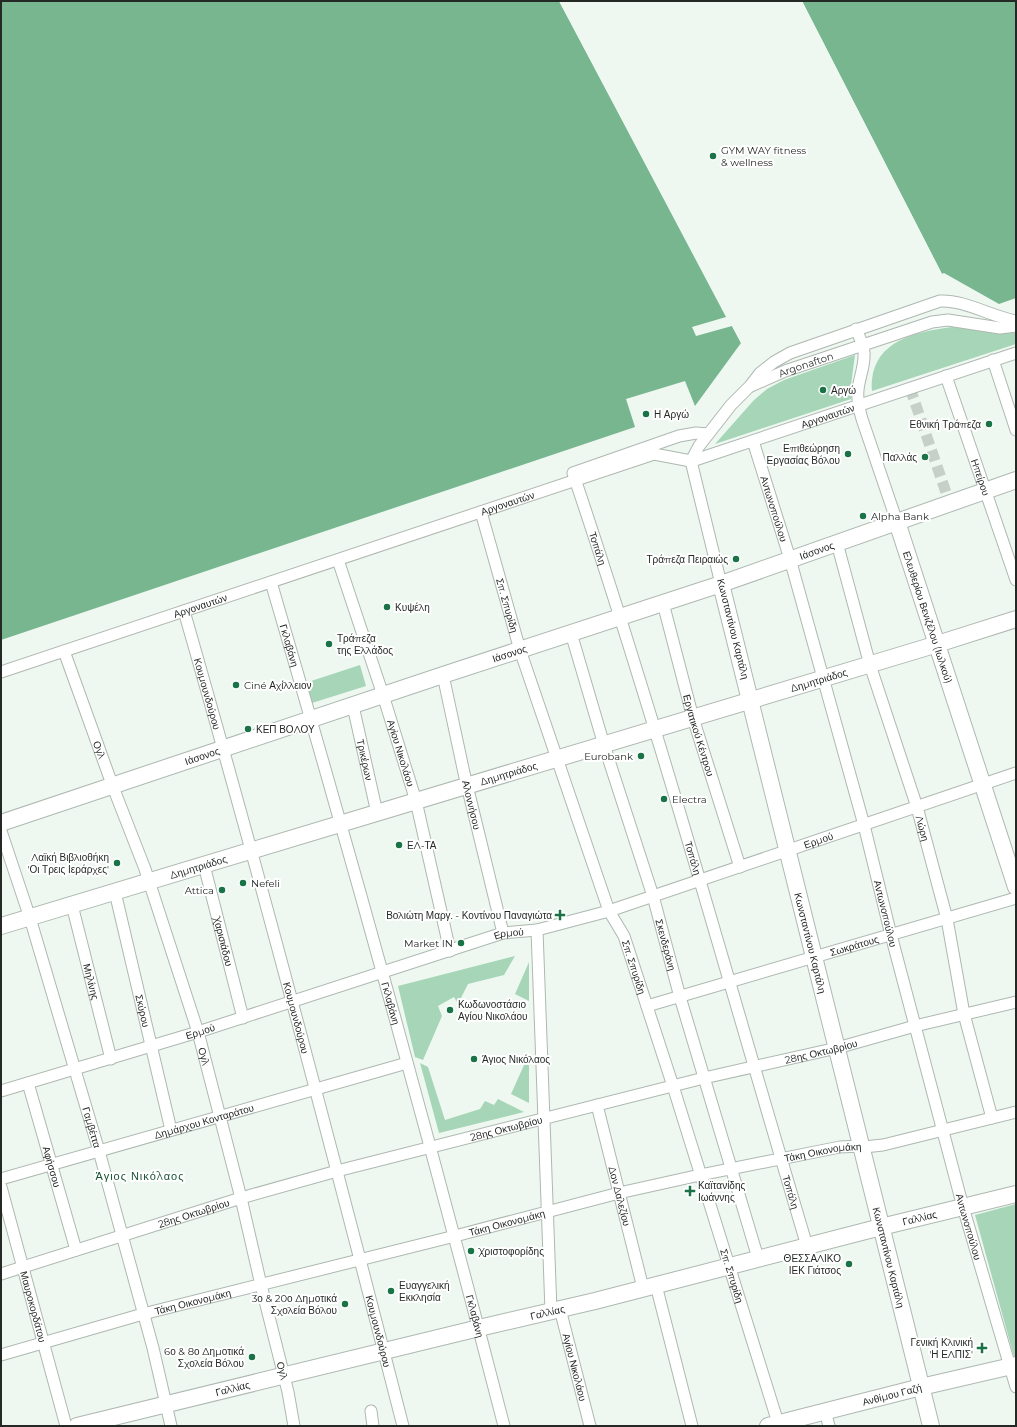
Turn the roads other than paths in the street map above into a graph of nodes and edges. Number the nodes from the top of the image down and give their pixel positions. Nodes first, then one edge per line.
1 (1016, 321) edge
2 (1016, 326) edge
3 (856, 329) junction
4 (863, 345) junction
5 (1016, 352) edge
6 (993, 360) junction
7 (946, 376) junction
8 (750, 386) junction
9 (858, 405) junction
10 (1016, 430) edge
11 (708, 434) junction
12 (753, 441) junction
13 (691, 461) junction
14 (575, 477) junction
15 (1016, 480) edge
16 (986, 491) junction
17 (481, 512) junction
18 (897, 522) junction
19 (837, 543) junction
20 (790, 559) junction
21 (338, 560) junction
22 (1016, 580) edge
23 (271, 582) junction
24 (721, 584) junction
25 (663, 603) junction
26 (184, 611) junction
27 (620, 617) junction
28 (1016, 619) edge
29 (570, 633) junction
30 (937, 644) junction
31 (520, 650) junction
32 (64, 651) junction
33 (870, 665) junction
34 (1, 672) edge
35 (443, 675) junction
36 (823, 679) junction
37 (383, 695) junction
38 (750, 701) junction
39 (353, 706) junction
40 (694, 718) junction
41 (311, 719) junction
42 (654, 730) junction
43 (604, 745) junction
44 (224, 749) junction
45 (556, 759) junction
46 (1016, 774) edge
47 (982, 785) junction
48 (467, 786) junction
49 (113, 787) junction
50 (416, 801) junction
51 (917, 807) junction
52 (377, 813) junction
53 (1, 823) edge
54 (340, 824) junction
55 (864, 825) junction
56 (1, 831) edge
57 (251, 851) junction
58 (788, 851) junction
59 (204, 865) junction
60 (740, 867) junction
61 (699, 881) junction
62 (149, 882) junction
63 (1016, 887) edge
64 (115, 892) junction
65 (653, 896) junction
66 (1016, 898) edge
67 (72, 905) junction
68 (609, 911) junction
69 (30, 918) junction
70 (947, 919) junction
71 (1, 926) edge
72 (537, 930) junction
73 (503, 933) junction
74 (891, 935) junction
75 (450, 951) junction
76 (814, 957) junction
77 (382, 973) junction
78 (729, 982) junction
79 (680, 997) junction
80 (292, 1002) junction
81 (1016, 1002) edge
82 (647, 1006) junction
83 (964, 1014) junction
84 (243, 1018) junction
85 (915, 1026) junction
86 (198, 1032) junction
87 (150, 1047) junction
88 (837, 1048) junction
89 (111, 1058) junction
90 (407, 1063) junction
91 (754, 1066) junction
92 (75, 1069) junction
93 (704, 1078) junction
94 (28, 1083) junction
95 (673, 1086) junction
96 (315, 1089) junction
97 (1, 1091) edge
98 (597, 1105) junction
99 (1016, 1112) edge
100 (221, 1116) junction
101 (544, 1118) junction
102 (992, 1118) junction
103 (171, 1130) junction
104 (943, 1130) junction
105 (431, 1146) junction
106 (861, 1146) junction
107 (100, 1151) junction
108 (781, 1158) junction
109 (52, 1164) junction
110 (731, 1168) junction
111 (337, 1171) junction
112 (700, 1175) junction
113 (1, 1179) edge
114 (1, 1187) edge
115 (619, 1193) junction
116 (1016, 1194) edge
117 (242, 1198) junction
118 (964, 1207) junction
119 (548, 1211) junction
120 (881, 1227) junction
121 (122, 1236) junction
122 (455, 1236) junction
123 (807, 1246) junction
124 (76, 1250) junction
125 (758, 1258) junction
126 (360, 1260) junction
127 (729, 1266) junction
128 (23, 1267) junction
129 (1, 1274) edge
130 (261, 1285) junction
131 (649, 1286) junction
132 (556, 1310) junction
133 (143, 1314) junction
134 (478, 1328) junction
135 (43, 1343) junction
136 (384, 1351) junction
137 (1, 1355) edge
138 (1013, 1365) edge
139 (284, 1376) junction
140 (921, 1387) junction
141 (1016, 1387) edge
142 (166, 1404) junction
143 (371, 1411) dead end
144 (827, 1419) edge
145 (776, 1425) edge
146 (66, 1426) edge
147 (77, 1426) edge
148 (171, 1426) edge
149 (294, 1426) edge
150 (373, 1426) edge
151 (403, 1426) edge
152 (504, 1426) edge
153 (590, 1426) edge
154 (692, 1426) edge
155 (931, 1426) edge

1 - 3 street
2 - 4 street, Argonafton
3 - 4 street
3 - 8 street
4 - 8 street, Argonafton
4 - 9 street, Ελευθερίου Βενιζέλου (Ιωλκού)
5 - 6 street, Αργοναυτών
6 - 7 street, Αργοναυτών
6 - 10 street
7 - 9 street, Αργοναυτών
7 - 16 street, Ηπείρου
8 - 11 street
9 - 12 street, Αργοναυτών
9 - 18 street, Ελευθερίου Βενιζέλου (Ιωλκού)
11 - 13 street
11 - 14 street, Αργοναυτών
12 - 13 street, Αργοναυτών
12 - 20 street, Αντωνοπούλου
13 - 14 street, Αργοναυτών
13 - 24 street, Κωνσταντίνου Καρτάλη
14 - 17 street, Αργοναυτών
14 - 27 street, Τοπάλη
15 - 16 main road, Ιάσονος
16 - 18 main road, Ιάσονος
16 - 22 street, Ηπείρου
17 - 21 street, Αργοναυτών
17 - 31 street, Σπ. Σπυρίδη
18 - 19 main road, Ιάσονος
18 - 30 main road, Ελευθερίου Βενιζέλου (Ιωλκού)
19 - 20 main road, Ιάσονος
19 - 33 street, Λώρη
20 - 24 main road, Ιάσονος
20 - 36 street, Αντωνοπούλου
21 - 23 street, Αργοναυτών
21 - 37 street, Αγίου Νικολάου
23 - 26 street, Αργοναυτών
23 - 41 street, Γκλαβάνη
24 - 25 main road, Ιάσονος
24 - 38 main road, Κωνσταντίνου Καρτάλη
25 - 27 main road, Ιάσονος
25 - 40 street, Εργατικού Κέντρου
26 - 32 street, Αργοναυτών
26 - 44 street, Κουμουνδούρου
27 - 29 main road, Ιάσονος
27 - 42 street, Τοπάλη
28 - 30 main road, Δημητριάδος
29 - 31 main road, Ιάσονος
29 - 43 street, Σκενδεράνη
30 - 33 main road, Δημητριάδος
30 - 47 main road, Ελευθερίου Βενιζέλου (Ιωλκού)
31 - 35 main road, Ιάσονος
31 - 45 street, Σπ. Σπυρίδη
32 - 34 street, Αργοναυτών
32 - 49 street, Ογλ
33 - 36 main road, Δημητριάδος
33 - 51 street, Λώρη
35 - 37 main road, Ιάσονος
35 - 48 street, Αλοννήσου
36 - 38 main road, Δημητριάδος
36 - 55 street, Αντωνοπούλου
37 - 39 main road, Ιάσονος
37 - 50 street, Αγίου Νικολάου
38 - 40 main road, Δημητριάδος
38 - 58 main road, Κωνσταντίνου Καρτάλη
39 - 41 main road, Ιάσονος
39 - 52 street, Τρικέρων
40 - 42 main road, Δημητριάδος
40 - 60 street, Εργατικού Κέντρου
41 - 44 main road, Ιάσονος
41 - 54 street, Γκλαβάνη
42 - 43 main road, Δημητριάδος
42 - 61 street, Τοπάλη
43 - 45 main road, Δημητριάδος
43 - 65 street, Σκενδεράνη
44 - 49 main road, Ιάσονος
44 - 57 street, Κουμουνδούρου
45 - 48 main road, Δημητριάδος
45 - 68 street, Σπ. Σπυρίδη
46 - 47 street, Ερμού
47 - 51 street, Ερμού
47 - 63 main road, Ελευθερίου Βενιζέλου (Ιωλκού)
48 - 50 main road, Δημητριάδος
48 - 73 street, Αλοννήσου
49 - 53 main road, Ιάσονος
49 - 62 street, Ογλ
50 - 52 main road, Δημητριάδος
50 - 75 street, Αγίου Νικολάου
51 - 55 street, Ερμού
51 - 70 street, Λώρη
52 - 54 main road, Δημητριάδος
54 - 57 main road, Δημητριάδος
54 - 77 street, Γκλαβάνη
55 - 58 street, Ερμού
55 - 74 street, Αντωνοπούλου
56 - 69 street, Γαμβέττα
57 - 59 main road, Δημητριάδος
57 - 80 street, Κουμουνδούρου
58 - 60 street, Ερμού
58 - 76 main road, Κωνσταντίνου Καρτάλη
59 - 62 main road, Δημητριάδος
59 - 84 street, Χαρισιάδου
60 - 61 street, Ερμού
61 - 65 street, Ερμού
61 - 78 street, Τοπάλη
62 - 64 main road, Δημητριάδος
62 - 86 street, Ογλ
64 - 67 main road, Δημητριάδος
64 - 87 street, Σκύρου
65 - 68 street, Ερμού
65 - 79 street, Σκενδεράνη
66 - 70 street, Σωκράτους
67 - 69 main road, Δημητριάδος
67 - 89 street, Μηλίνης
68 - 72 street, Ερμού
68 - 82 street, Σπ. Σπυρίδη
69 - 71 main road, Δημητριάδος
69 - 92 street, Γαμβέττα
70 - 74 street, Σωκράτους
70 - 83 street, Λώρη
72 - 73 street, Ερμού
72 - 101 street, Αγίου Νικολάου
73 - 75 street, Ερμού
74 - 76 street, Σωκράτους
74 - 85 street, Αντωνοπούλου
75 - 77 street, Ερμού
76 - 78 street, Σωκράτους
76 - 88 main road, Κωνσταντίνου Καρτάλη
77 - 80 street, Ερμού
77 - 90 street, Γκλαβάνη
78 - 79 street, Σωκράτους
78 - 91 street, Τοπάλη
79 - 82 street, Σωκράτους
79 - 93 street, Σκενδεράνη
80 - 84 street, Ερμού
80 - 96 street, Κουμουνδούρου
81 - 83 street, 28ης Οκτωβρίου
82 - 95 street, Σπ. Σπυρίδη
83 - 85 street, 28ης Οκτωβρίου
83 - 102 street, Λώρη
84 - 86 street, Ερμού
85 - 88 street, 28ης Οκτωβρίου
85 - 104 street, Αντωνοπούλου
86 - 87 street, Ερμού
86 - 100 street, Ογλ
87 - 89 street, Ερμού
87 - 103 street, Σκύρου
88 - 91 street, 28ης Οκτωβρίου
88 - 106 main road, Κωνσταντίνου Καρτάλη
89 - 92 street, Ερμού
90 - 96 street, Δημάρχου Κονταράτου
90 - 105 street, Γκλαβάνη
91 - 93 street, 28ης Οκτωβρίου
91 - 108 street, Τοπάλη
92 - 94 street, Ερμού
92 - 107 street, Γαμβέττα
93 - 95 street, 28ης Οκτωβρίου
93 - 110 street, Σκενδεράνη
94 - 97 street, Ερμού
94 - 109 street, Αφήσσου
95 - 98 street, 28ης Οκτωβρίου
95 - 112 street, Σπ. Σπυρίδη
96 - 100 street, Δημάρχου Κονταράτου
96 - 111 street, Κουμουνδούρου
98 - 101 street, 28ης Οκτωβρίου
98 - 115 street, Δον Δαλεζίου
99 - 102 street, Τάκη Οικονομάκη
100 - 103 street, Δημάρχου Κονταράτου
100 - 117 street, Ογλ
101 - 105 street, 28ης Οκτωβρίου
101 - 119 street, Αγίου Νικολάου
102 - 104 street, Τάκη Οικονομάκη
103 - 107 street, Δημάρχου Κονταράτου
104 - 106 street, Τάκη Οικονομάκη
104 - 118 street, Αντωνοπούλου
105 - 111 street, 28ης Οκτωβρίου
105 - 122 street, Γκλαβάνη
106 - 108 street, Τάκη Οικονομάκη
106 - 120 main road, Κωνσταντίνου Καρτάλη
107 - 109 street, Δημάρχου Κονταράτου
107 - 121 street, Γαμβέττα
108 - 110 street, Τάκη Οικονομάκη
108 - 123 street, Τοπάλη
109 - 113 street, Δημάρχου Κονταράτου
109 - 124 street, Αφήσσου
110 - 112 street, Τάκη Οικονομάκη
110 - 125 street, Σκενδεράνη
111 - 117 street, 28ης Οκτωβρίου
111 - 126 street, Κουμουνδούρου
112 - 115 street, Τάκη Οικονομάκη
112 - 127 street, Σπ. Σπυρίδη
114 - 128 street, Μαυροκορδάτου
115 - 119 street, Τάκη Οικονομάκη
115 - 131 street, Δον Δαλεζίου
116 - 118 main road, Γαλλίας
117 - 121 street, 28ης Οκτωβρίου
117 - 130 street, Ογλ
118 - 120 main road, Γαλλίας
118 - 138 street, Αντωνοπούλου
119 - 122 street, Τάκη Οικονομάκη
119 - 132 street, Αγίου Νικολάου
120 - 123 main road, Γαλλίας
120 - 140 main road, Κωνσταντίνου Καρτάλη
121 - 124 street, 28ης Οκτωβρίου
121 - 133 street, Γαμβέττα
122 - 126 street, Τάκη Οικονομάκη
122 - 134 street, Γκλαβάνη
123 - 125 main road, Γαλλίας
124 - 128 street, 28ης Οκτωβρίου
125 - 127 main road, Γαλλίας
126 - 130 street, Τάκη Οικονομάκη
126 - 136 street, Κουμουνδούρου
127 - 131 main road, Γαλλίας
127 - 145 street, Σπ. Σπυρίδη
128 - 129 street, 28ης Οκτωβρίου
128 - 135 street, Μαυροκορδάτου
130 - 133 street, Τάκη Οικονομάκη
130 - 139 street, Ογλ
131 - 132 main road, Γαλλίας
131 - 154 street, Δον Δαλεζίου
132 - 134 main road, Γαλλίας
132 - 153 street, Αγίου Νικολάου
133 - 135 street, Τάκη Οικονομάκη
133 - 142 street, Γαμβέττα
134 - 136 main road, Γαλλίας
134 - 152 street, Γκλαβάνη
135 - 137 street, Τάκη Οικονομάκη
135 - 146 street, Μαυροκορδάτου
136 - 139 main road, Γαλλίας
136 - 151 street, Κουμουνδούρου
138 - 140 main road, Ανθίμου Γαζή
138 - 141 street, Αντωνοπούλου
139 - 142 main road, Γαλλίας
139 - 149 street, Ογλ
140 - 144 main road, Ανθίμου Γαζή
140 - 155 main road, Κωνσταντίνου Καρτάλη
142 - 147 main road, Γαλλίας
142 - 148 street, Γαμβέττα
143 - 150 street
144 - 145 main road, Ανθίμου Γαζή

